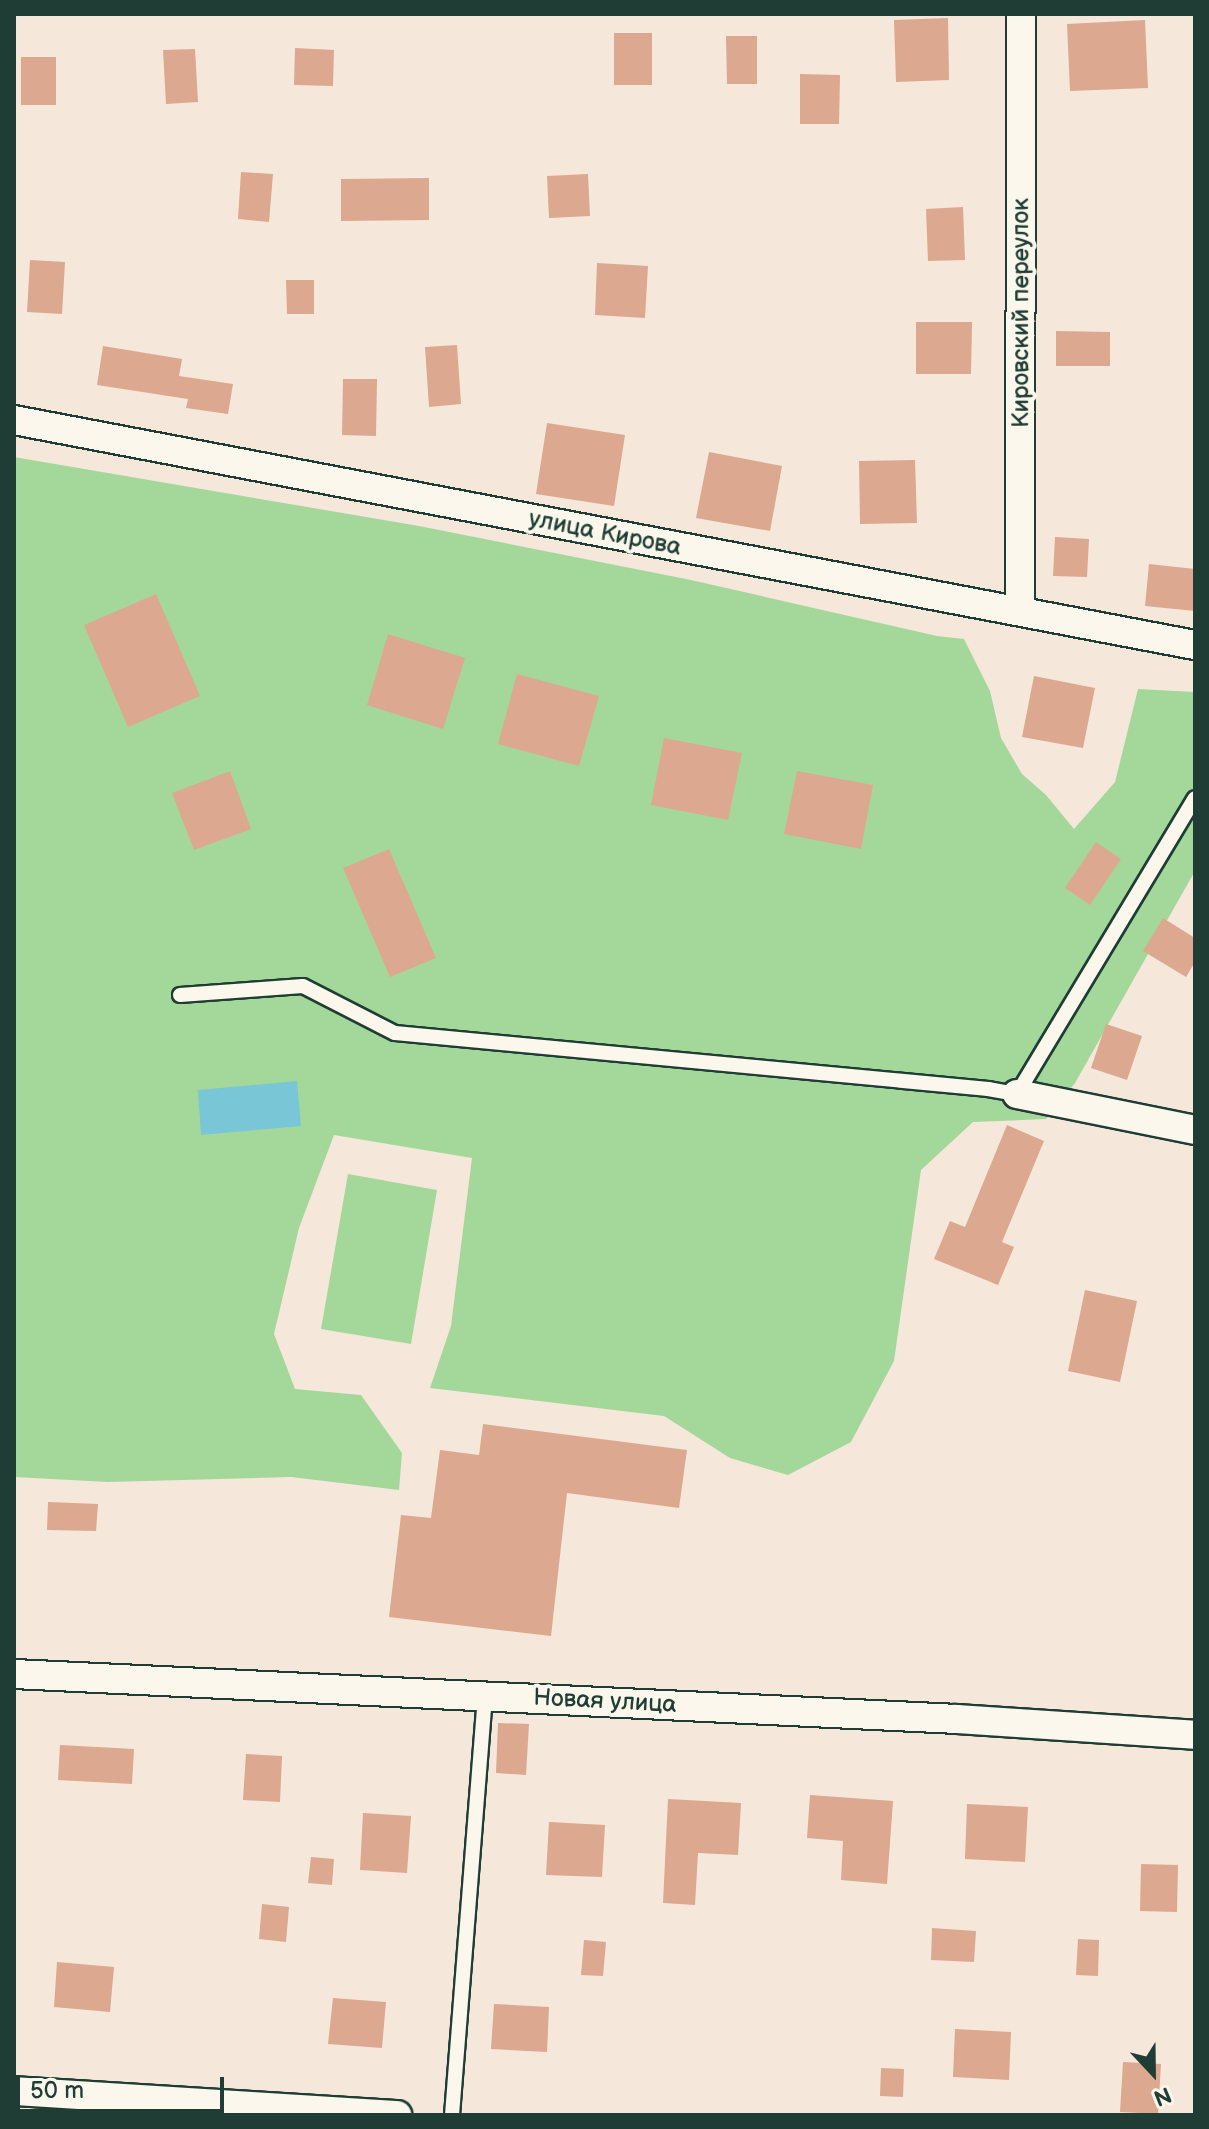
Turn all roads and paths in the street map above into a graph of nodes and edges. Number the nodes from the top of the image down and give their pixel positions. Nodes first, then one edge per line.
1 (1021, 14) edge
2 (14, 420) edge
3 (1020, 611) junction
4 (1195, 645) edge
5 (1195, 798) edge
6 (180, 995) dead end
7 (1017, 1094) junction
8 (1195, 1130) edge
9 (14, 1674) edge
10 (485, 1695) junction
11 (1195, 1735) edge
12 (14, 2091) edge
13 (397, 2115) edge
14 (452, 2115) edge

1 - 3 street, Кировский переулок
2 - 3 street, улица Кирова
3 - 4 street, улица Кирова
5 - 7 lane
6 - 7 lane
7 - 8 street
9 - 10 street, Новая улица
10 - 11 street, Новая улица
10 - 14 lane
12 - 13 street

